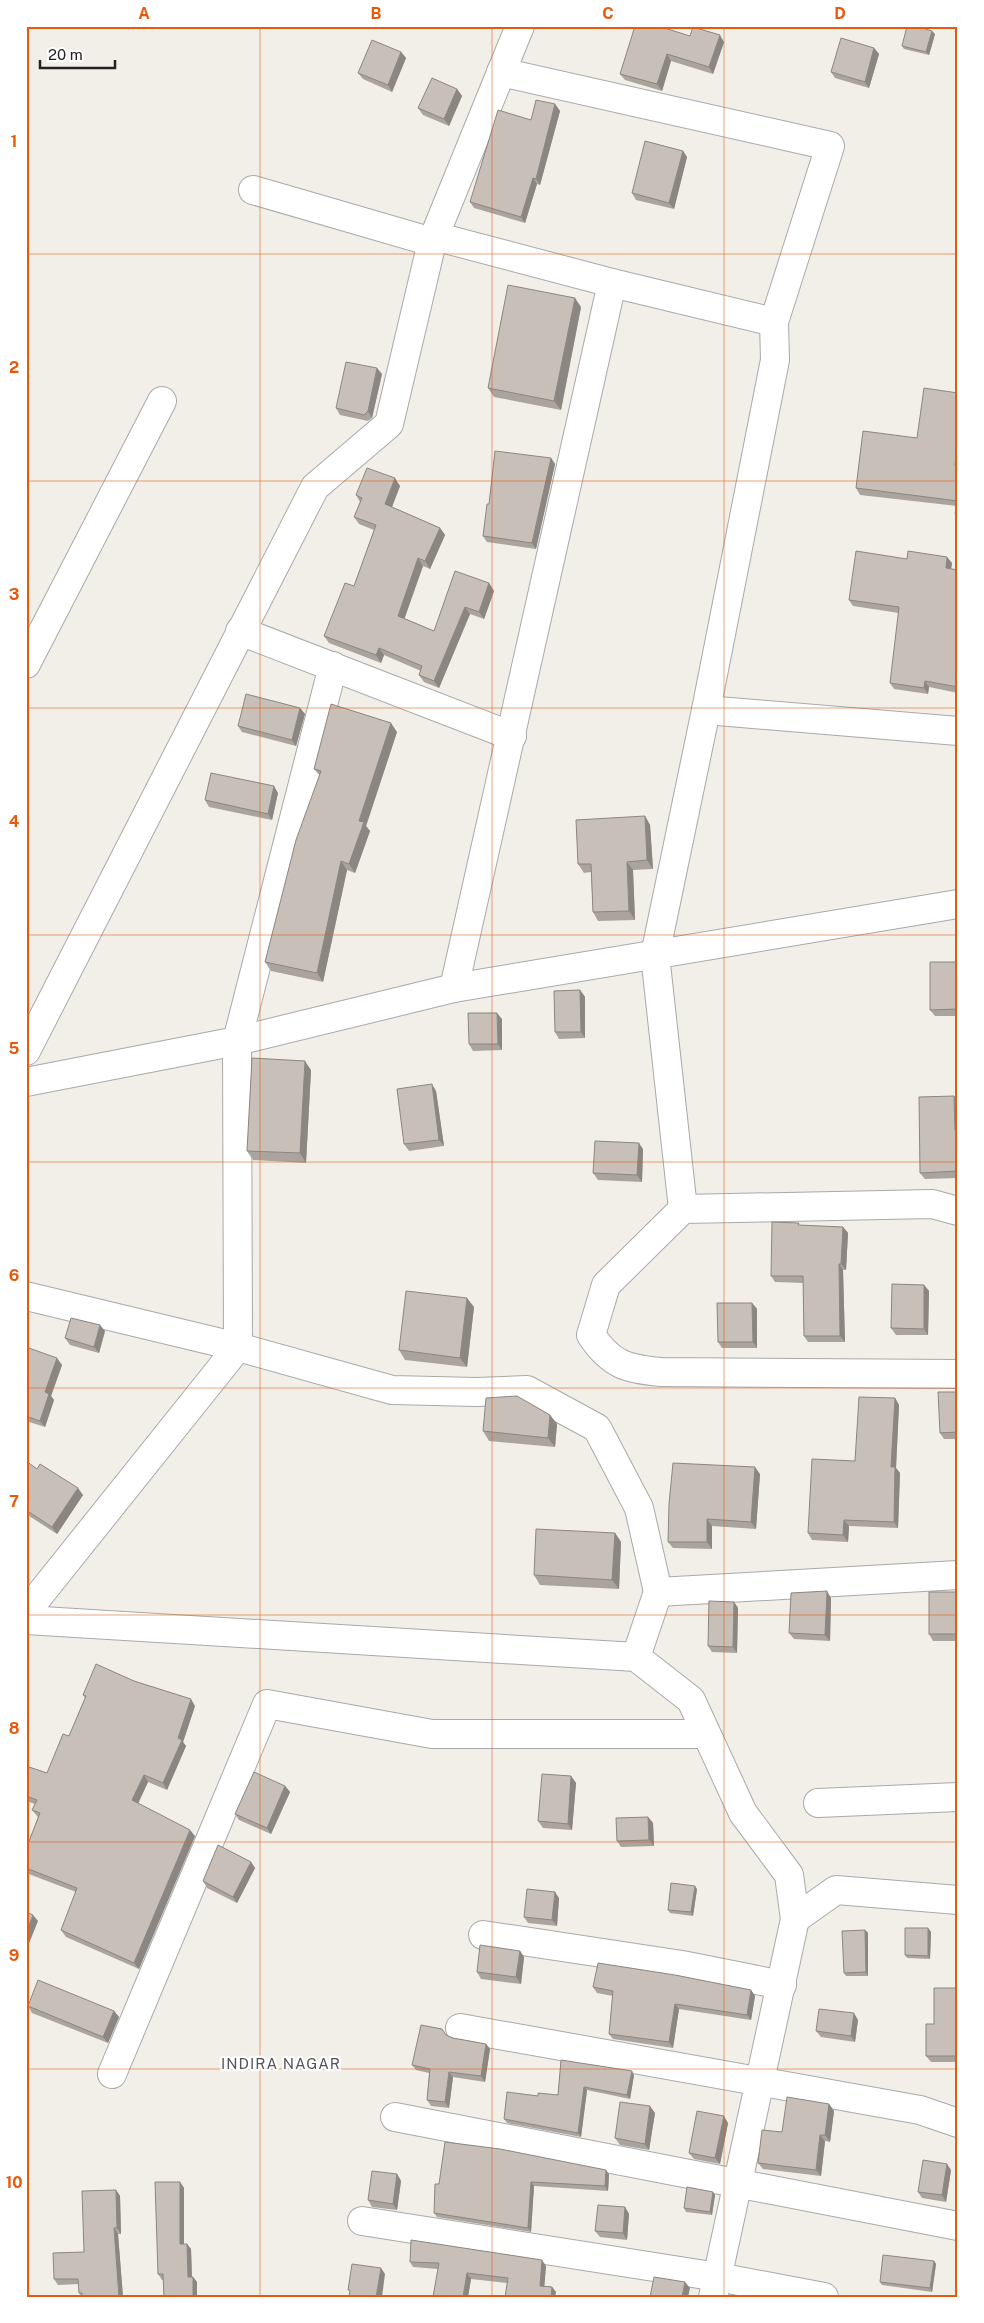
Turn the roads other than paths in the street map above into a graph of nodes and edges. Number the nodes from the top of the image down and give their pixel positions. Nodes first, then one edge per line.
1 (520, 26) edge
2 (501, 72) junction
3 (253, 190) dead end
4 (433, 239) junction
5 (612, 283) junction
6 (774, 322) junction
7 (162, 401) dead end
8 (240, 631) junction
9 (26, 664) edge
10 (333, 666) junction
11 (706, 710) junction
12 (958, 731) edge
13 (512, 736) junction
14 (958, 904) edge
15 (655, 955) junction
16 (454, 988) junction
17 (237, 1041) junction
18 (26, 1051) edge
19 (26, 1082) edge
20 (683, 1208) junction
21 (958, 1211) edge
22 (26, 1296) edge
23 (238, 1347) junction
24 (958, 1374) edge
25 (958, 1575) edge
26 (658, 1592) junction
27 (26, 1612) edge
28 (26, 1620) edge
29 (636, 1657) junction
30 (706, 1734) junction
31 (958, 1797) edge
32 (818, 1803) dead end
33 (958, 1900) edge
34 (795, 1919) junction
35 (483, 1935) dead end
36 (782, 1985) junction
37 (460, 2028) dead end
38 (112, 2074) dead end
39 (760, 2082) junction
40 (395, 2118) dead end
41 (957, 2122) edge
42 (738, 2183) junction
43 (362, 2220) dead end
44 (958, 2226) edge
45 (715, 2287) edge
46 (824, 2297) edge

1 - 2 street
2 - 4 street
2 - 6 street
3 - 4 street
4 - 5 street
4 - 8 street
5 - 6 street
5 - 13 street
6 - 11 street
7 - 9 street
8 - 10 street
8 - 18 street
10 - 13 street
10 - 17 street
11 - 12 street
11 - 15 street
13 - 16 street
14 - 15 street
15 - 16 street
15 - 20 street
16 - 17 street
17 - 19 street
17 - 23 street
20 - 21 street
20 - 24 street
22 - 23 street
23 - 26 street
23 - 27 street
25 - 26 street
26 - 29 street
28 - 29 street
29 - 30 street
30 - 34 street
30 - 38 street
31 - 32 street
33 - 34 street
34 - 36 street
35 - 36 street
36 - 39 street
37 - 39 street
39 - 41 street
39 - 42 street
40 - 42 street
42 - 44 street
42 - 45 street
43 - 45 street
45 - 46 street

